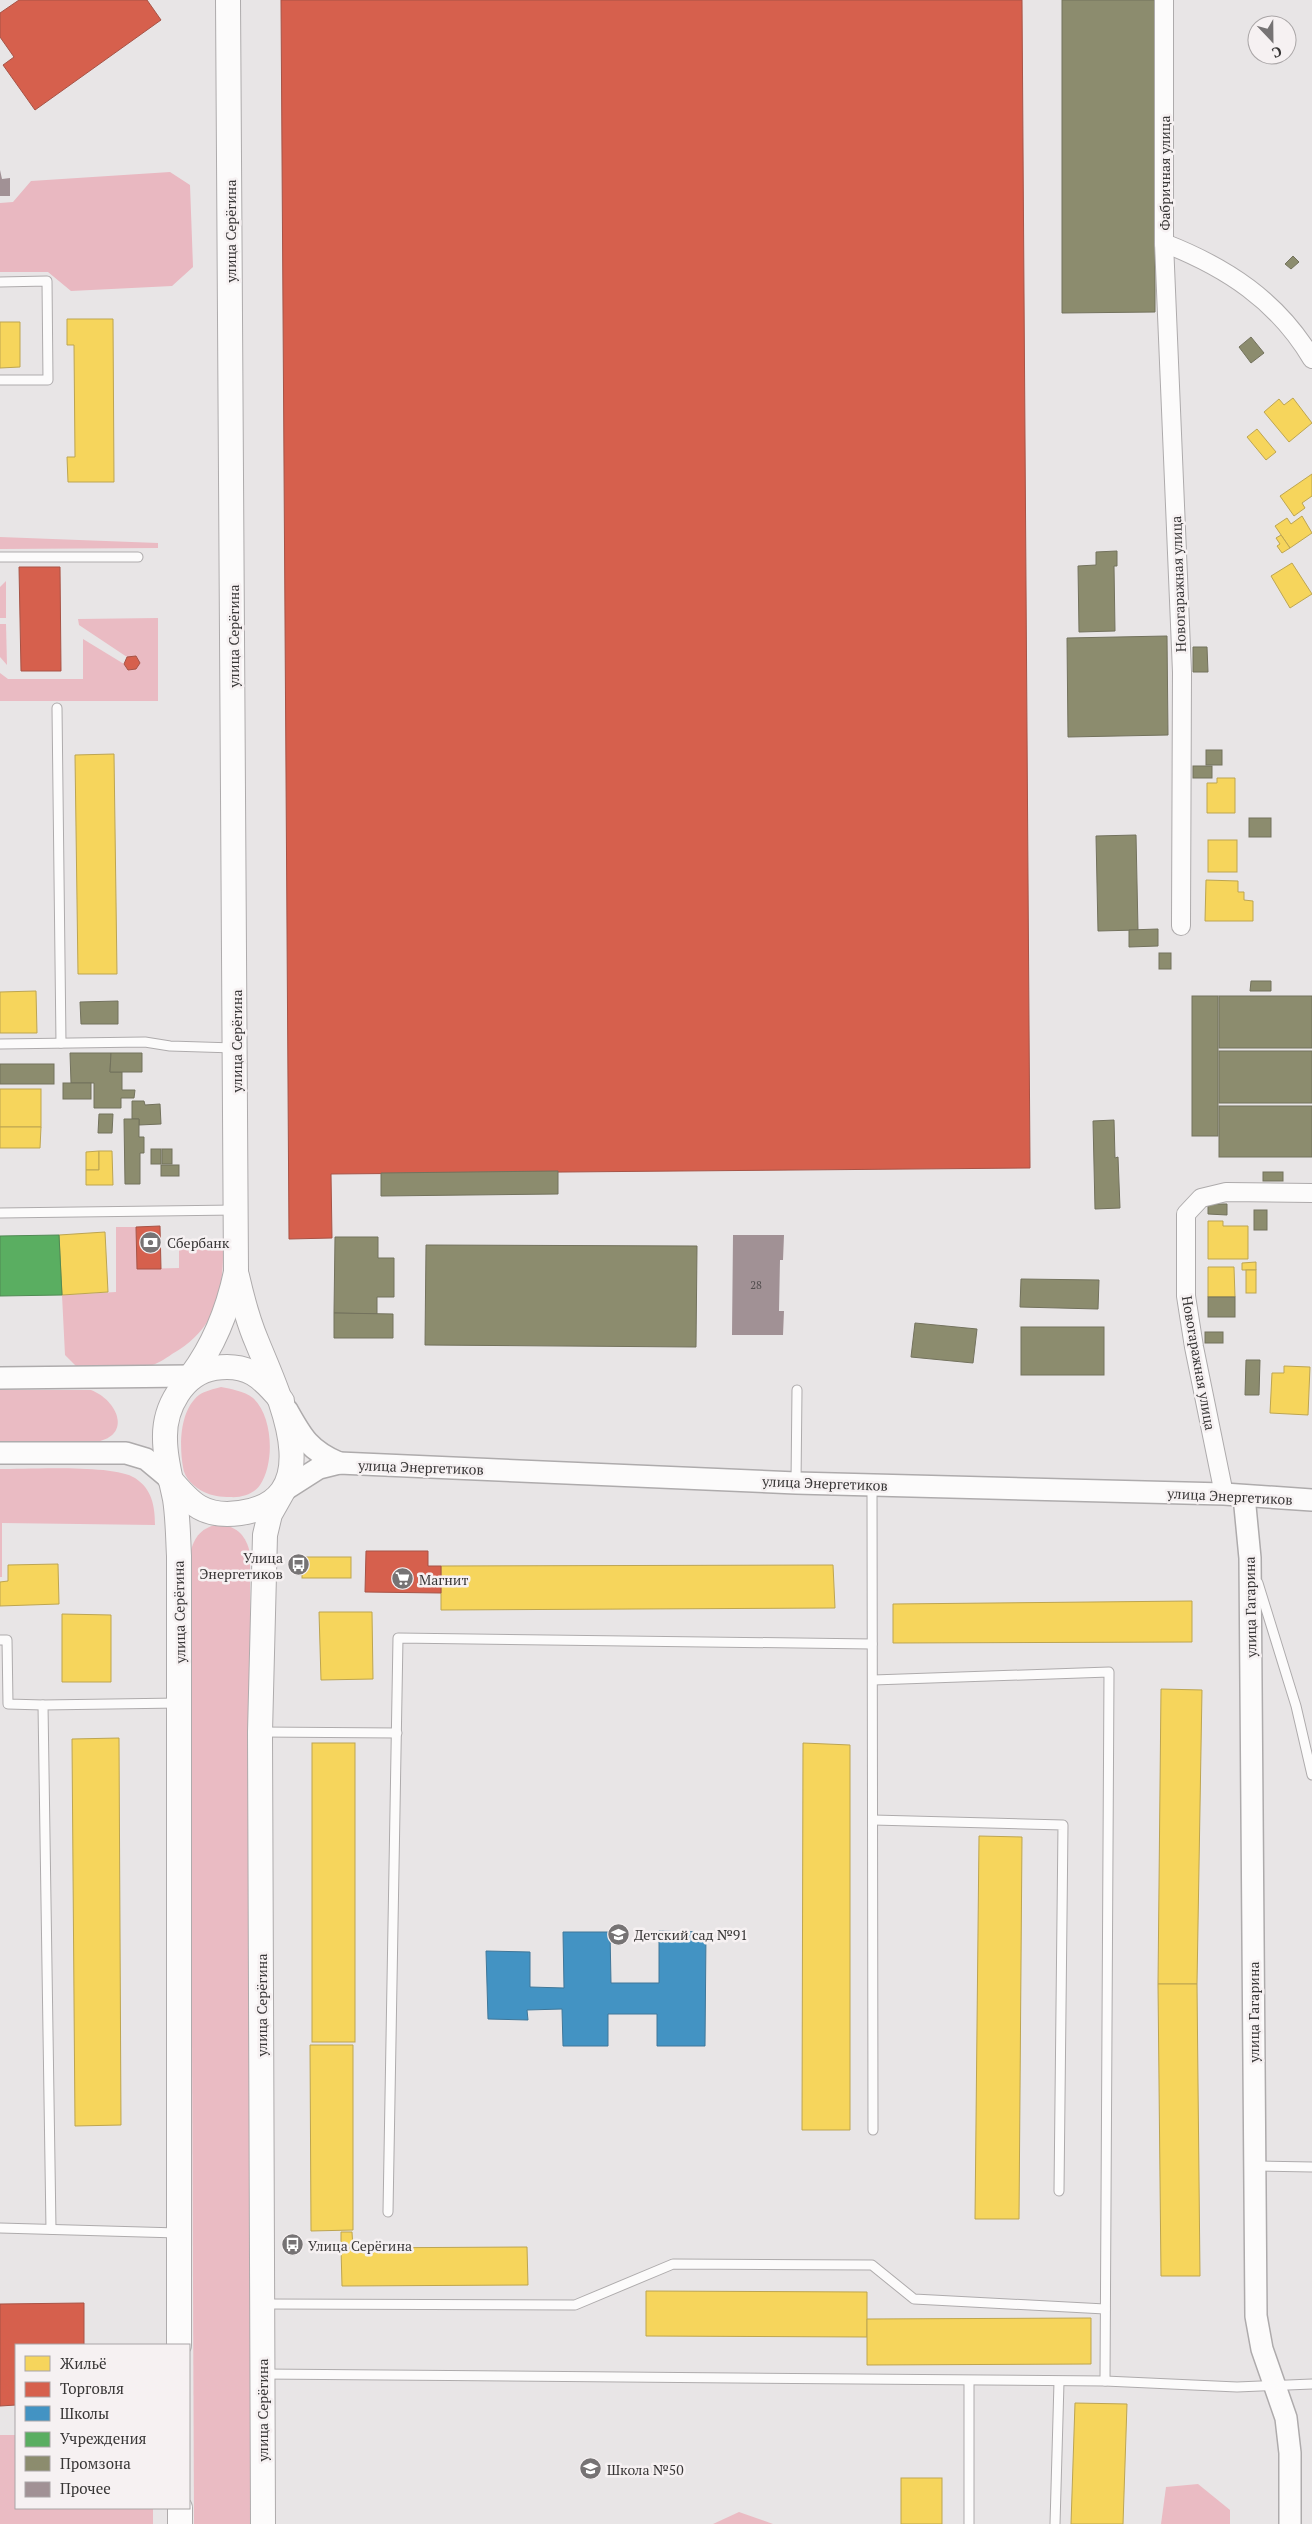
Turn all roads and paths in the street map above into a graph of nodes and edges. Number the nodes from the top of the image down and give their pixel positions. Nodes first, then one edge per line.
1 (228, 0) edge
2 (1164, 0) edge
3 (1164, 243) junction
4 (0, 282) edge
5 (1312, 360) edge
6 (0, 380) edge
7 (0, 557) edge
8 (138, 557) dead end
9 (57, 708) dead end
10 (1181, 926) dead end
11 (0, 1044) edge
12 (61, 1044) junction
13 (236, 1048) junction
14 (1312, 1193) edge
15 (236, 1210) junction
16 (0, 1213) edge
17 (236, 1272) junction
18 (191, 1376) junction
19 (0, 1378) edge
20 (797, 1390) dead end
21 (282, 1401) junction
22 (0, 1453) edge
23 (339, 1463) junction
24 (170, 1479) junction
25 (796, 1483) junction
26 (872, 1485) junction
27 (283, 1491) junction
28 (1234, 1495) junction
29 (1312, 1500) edge
30 (1250, 1558) junction
31 (0, 1640) edge
32 (872, 1644) junction
33 (873, 1680) junction
34 (180, 1703) junction
35 (43, 1705) junction
36 (260, 1732) junction
37 (397, 1733) junction
38 (1312, 1775) edge
39 (873, 1820) junction
40 (873, 2130) dead end
41 (1254, 2166) junction
42 (1312, 2167) edge
43 (1059, 2191) dead end
44 (388, 2212) dead end
45 (0, 2228) edge
46 (51, 2229) junction
47 (178, 2233) junction
48 (263, 2304) junction
49 (1105, 2309) junction
50 (179, 2344) edge
51 (262, 2374) junction
52 (969, 2381) junction
53 (1105, 2381) junction
54 (1058, 2382) junction
55 (1312, 2384) edge
56 (1276, 2385) junction
57 (180, 2509) edge
58 (180, 2524) edge
59 (263, 2524) edge
60 (969, 2524) edge
61 (1054, 2524) edge
62 (1290, 2524) edge

1 - 13 main road, улица Серёгина
2 - 3 street, Фабричная улица
3 - 5 street, Фабричная улица
3 - 10 street, Новогаражная улица
4 - 6 lane
7 - 8 lane
9 - 12 lane
11 - 12 lane
12 - 13 lane
13 - 15 main road, улица Серёгина
14 - 28 street, Новогаражная улица
15 - 16 lane
15 - 17 main road, улица Серёгина
17 - 18 main road
17 - 21 main road
18 - 19 street
18 - 21 main road
18 - 24 main road
20 - 25 lane
21 - 23 street
21 - 27 main road
22 - 24 street
23 - 25 street, улица Энергетиков
23 - 27 street
24 - 27 main road
24 - 34 main road, улица Серёгина
25 - 26 street, улица Энергетиков
26 - 28 street, улица Энергетиков
26 - 32 lane
27 - 36 main road, улица Серёгина
28 - 29 street, улица Энергетиков
28 - 30 street, улица Гагарина
30 - 38 lane
30 - 41 street, улица Гагарина
31 - 35 lane
32 - 33 lane
32 - 37 lane
33 - 39 lane
33 - 49 lane
34 - 35 lane
34 - 47 main road, улица Серёгина
35 - 46 lane
36 - 37 lane
36 - 48 main road, улица Серёгина
37 - 44 lane
39 - 40 lane
39 - 43 lane
41 - 42 lane
41 - 56 street, улица Гагарина
45 - 46 lane
46 - 47 lane
47 - 50 main road, улица Серёгина
48 - 49 lane
48 - 51 main road, улица Серёгина
49 - 53 lane
51 - 52 lane
51 - 59 main road, улица Серёгина
52 - 54 lane
52 - 60 lane
53 - 54 lane
53 - 56 lane
54 - 61 lane
55 - 56 lane
56 - 62 street, улица Гагарина
57 - 58 main road

